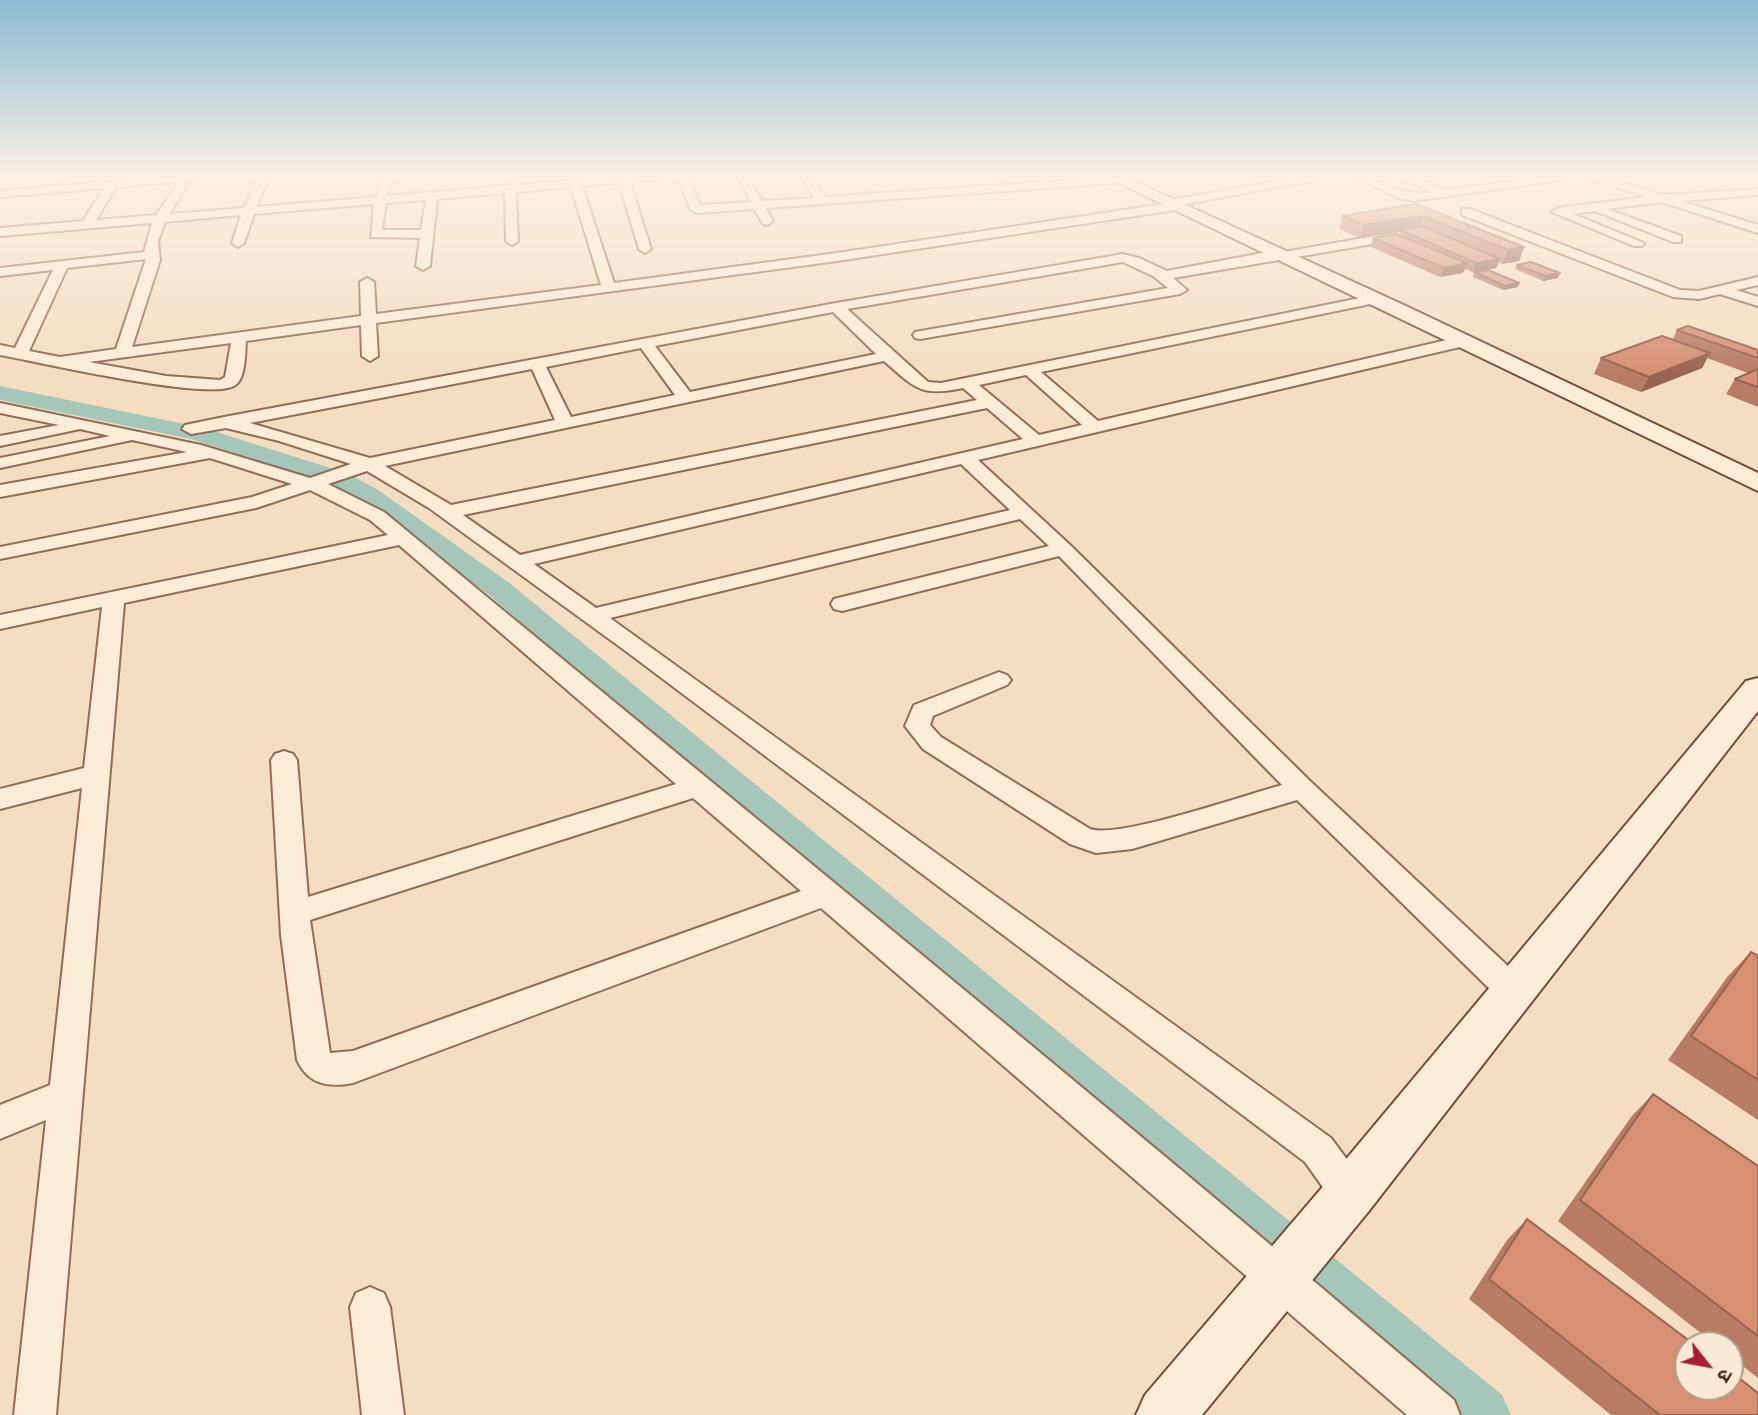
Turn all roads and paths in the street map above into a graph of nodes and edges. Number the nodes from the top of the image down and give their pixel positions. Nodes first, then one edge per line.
1 (153, 243) edge
2 (426, 243) edge
3 (593, 243) edge
4 (643, 243) edge
5 (927, 243) edge
6 (1255, 243) edge
7 (1354, 243) edge
8 (1546, 243) edge
9 (645, 248) dead end
10 (149, 255) junction
11 (1281, 255) junction
12 (61, 265) junction
13 (423, 266) dead end
14 (0, 272) edge
15 (1159, 274) junction
16 (1758, 281) edge
17 (367, 282) dead end
18 (609, 288) junction
19 (1721, 290) junction
20 (1375, 299) junction
21 (1758, 302) edge
22 (836, 307) junction
23 (368, 319) junction
24 (920, 335) dead end
25 (239, 338) junction
26 (1464, 341) junction
27 (645, 343) junction
28 (0, 349) edge
29 (20, 354) junction
30 (122, 354) junction
31 (370, 356) dead end
32 (887, 356) junction
33 (61, 362) junction
34 (537, 364) junction
35 (1029, 370) junction
36 (966, 383) junction
37 (686, 398) junction
38 (990, 402) junction
39 (0, 408) edge
40 (225, 422) junction
41 (565, 423) junction
42 (83, 426) junction
43 (1096, 428) junction
44 (191, 429) dead end
45 (157, 438) junction
46 (0, 441) edge
47 (1037, 442) junction
48 (211, 454) junction
49 (967, 459) junction
50 (0, 463) edge
51 (369, 464) junction
52 (1758, 483) edge
53 (310, 484) junction
54 (0, 492) edge
55 (447, 512) junction
56 (1022, 513) junction
57 (403, 538) junction
58 (1063, 549) junction
59 (0, 553) edge
60 (517, 562) junction
61 (114, 598) junction
62 (842, 604) dead end
63 (592, 616) junction
64 (0, 622) edge
65 (999, 680) dead end
66 (1758, 689) edge
67 (284, 760) dead end
68 (96, 775) junction
69 (700, 786) junction
70 (1302, 789) junction
71 (0, 799) edge
72 (825, 894) junction
73 (294, 912) junction
74 (1514, 992) junction
75 (65, 1095) junction
76 (0, 1122) edge
77 (1350, 1194) junction
78 (1282, 1272) junction
79 (370, 1307) dead end
80 (35, 1415) edge
81 (383, 1415) edge
82 (1165, 1415) edge
83 (1438, 1415) edge

1 - 10 street
2 - 13 street
3 - 18 street
4 - 9 street
5 - 18 street
6 - 11 main road
7 - 11 street
8 - 19 street
10 - 12 street
10 - 30 street
11 - 15 street
11 - 20 main road
12 - 14 street
12 - 29 street
15 - 22 street
15 - 24 street
16 - 19 street
17 - 23 street
18 - 23 street
19 - 21 street
20 - 26 main road
20 - 35 street
22 - 27 street
22 - 32 street
23 - 25 street
23 - 31 street
25 - 30 street
25 - 33 street
26 - 43 street
26 - 52 main road
27 - 34 street
27 - 37 street
28 - 29 street
29 - 33 street
30 - 33 street
32 - 36 street
32 - 37 street
34 - 40 street
34 - 41 street
35 - 36 street
35 - 43 street
36 - 38 street
37 - 41 street
38 - 47 street
38 - 55 street
39 - 42 street
40 - 44 street
40 - 51 street
41 - 51 street
42 - 45 street
42 - 46 street
43 - 47 street
45 - 48 street
45 - 50 street
47 - 49 street
48 - 53 street
48 - 54 street
49 - 56 street
49 - 60 street
51 - 53 street
51 - 55 street
53 - 57 street
53 - 59 street
55 - 60 street
56 - 58 street
56 - 63 street
57 - 61 street
57 - 69 street
58 - 62 street
58 - 70 street
60 - 63 street
61 - 64 street
61 - 68 street
63 - 77 street
65 - 70 street
66 - 74 main road
67 - 73 street
68 - 71 street
68 - 75 street
69 - 72 street
69 - 73 street
70 - 74 street
72 - 73 street
72 - 78 street
74 - 77 main road
75 - 76 street
75 - 80 street
77 - 78 main road
78 - 82 main road
78 - 83 street
79 - 81 street

